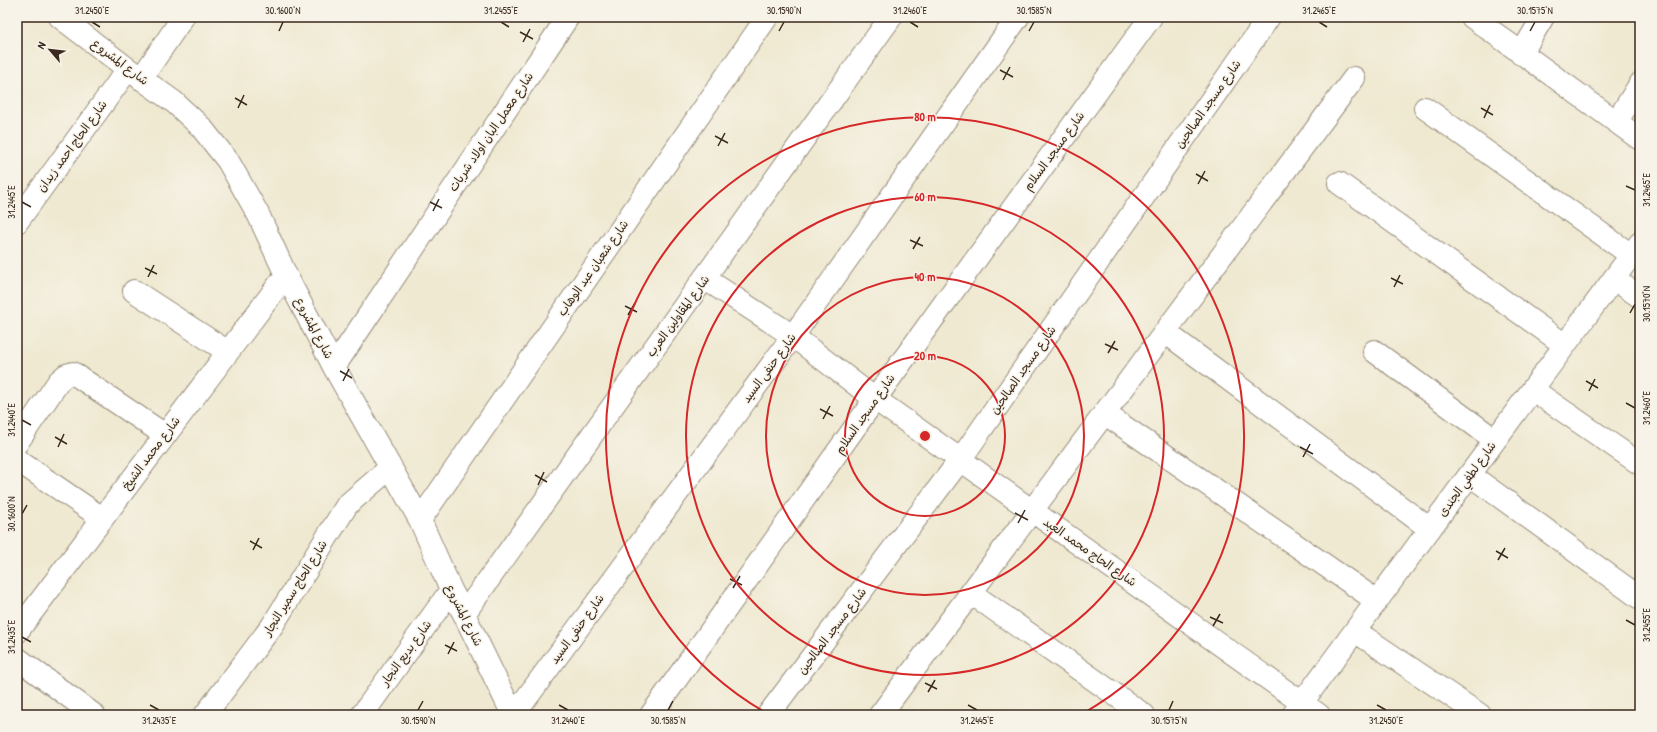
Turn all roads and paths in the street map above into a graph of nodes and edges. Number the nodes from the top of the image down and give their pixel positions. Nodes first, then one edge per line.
1 (60, 17) edge
2 (183, 17) edge
3 (568, 17) edge
4 (767, 17) edge
5 (891, 17) edge
6 (1018, 17) edge
7 (1151, 17) edge
8 (1268, 17) edge
9 (1472, 17) edge
10 (1543, 17) edge
11 (1521, 54) junction
12 (134, 74) junction
13 (1354, 78) dead end
14 (1640, 84) edge
15 (1426, 108) dead end
16 (1617, 121) junction
17 (1640, 139) edge
18 (1339, 183) dead end
19 (17, 222) edge
20 (1636, 249) edge
21 (286, 275) junction
22 (704, 278) junction
23 (1614, 279) junction
24 (134, 291) dead end
25 (1640, 297) edge
26 (1164, 332) junction
27 (793, 336) junction
28 (1566, 345) junction
29 (228, 352) junction
30 (1374, 352) dead end
31 (334, 366) junction
32 (1533, 390) junction
33 (875, 399) junction
34 (1104, 413) junction
35 (166, 435) junction
36 (1495, 440) junction
37 (17, 443) edge
38 (17, 460) edge
39 (960, 460) junction
40 (1640, 464) edge
41 (391, 467) junction
42 (1470, 476) junction
43 (1032, 511) junction
44 (102, 518) junction
45 (420, 520) junction
46 (1430, 529) junction
47 (451, 590) junction
48 (971, 593) junction
49 (1640, 598) edge
50 (1377, 601) junction
51 (464, 614) junction
52 (1355, 631) junction
53 (17, 632) edge
54 (17, 658) edge
55 (508, 711) edge
56 (1305, 711) edge
57 (94, 715) edge
58 (205, 715) edge
59 (362, 715) edge
60 (651, 715) edge
61 (768, 715) edge
62 (880, 715) edge
63 (1144, 715) edge
64 (1480, 715) edge

1 - 12 street, شارع المشروع
2 - 12 street, شارع الحاج احمد زيدان
3 - 31 street, شارع معمل البان اولاد شربات
4 - 45 street, شارع شعبان عبد الوهاب
5 - 22 street, شارع المقاولين العرب
6 - 27 street, شارع حنفى السيد
7 - 33 street, شارع مسجد السلام
8 - 39 street, شارع مسجد الصالحين
9 - 11 street
10 - 11 street
11 - 16 street
12 - 19 street, شارع الحاج احمد زيدان
12 - 21 street, شارع المشروع
13 - 26 street
14 - 16 street
15 - 20 street
16 - 17 street
18 - 28 street
20 - 23 street, شارع لطفي الجندى
21 - 29 street, شارع محمد الشيخ
21 - 31 street, شارع المشروع
22 - 27 street, شارع الحاج محمد العبد
22 - 51 street, شارع المقاولين العرب
23 - 25 street
23 - 28 street, شارع لطفي الجندى
24 - 29 street
26 - 34 street
26 - 46 street
27 - 33 street, شارع الحاج محمد العبد
27 - 55 street, شارع حنفى السيد
28 - 32 street, شارع لطفي الجندى
29 - 35 street, شارع محمد الشيخ
30 - 36 street
31 - 41 street, شارع المشروع
32 - 36 street, شارع لطفي الجندى
32 - 40 street
33 - 39 street, شارع الحاج محمد العبد
33 - 60 street, شارع مسجد السلام
34 - 43 street
34 - 50 street
35 - 37 street
35 - 44 street, شارع محمد الشيخ
36 - 42 street, شارع لطفي الجندى
38 - 44 street
39 - 43 street, شارع الحاج محمد العبد
39 - 61 street, شارع مسجد الصالحين
41 - 45 street, شارع المشروع
41 - 58 street, شارع الحاج سمير النجار
42 - 46 street, شارع لطفي الجندى
42 - 49 street
43 - 48 street
43 - 56 street, شارع الحاج محمد العبد
44 - 53 street, شارع محمد الشيخ
45 - 47 street, شارع المشروع
46 - 50 street, شارع لطفي الجندى
47 - 51 street, شارع المشروع
47 - 59 street, شارع بديع النجار
48 - 62 street
48 - 63 street
50 - 52 street, شارع لطفي الجندى
51 - 55 street, شارع المشروع
52 - 56 street, شارع لطفي الجندى
52 - 64 street
54 - 57 street

